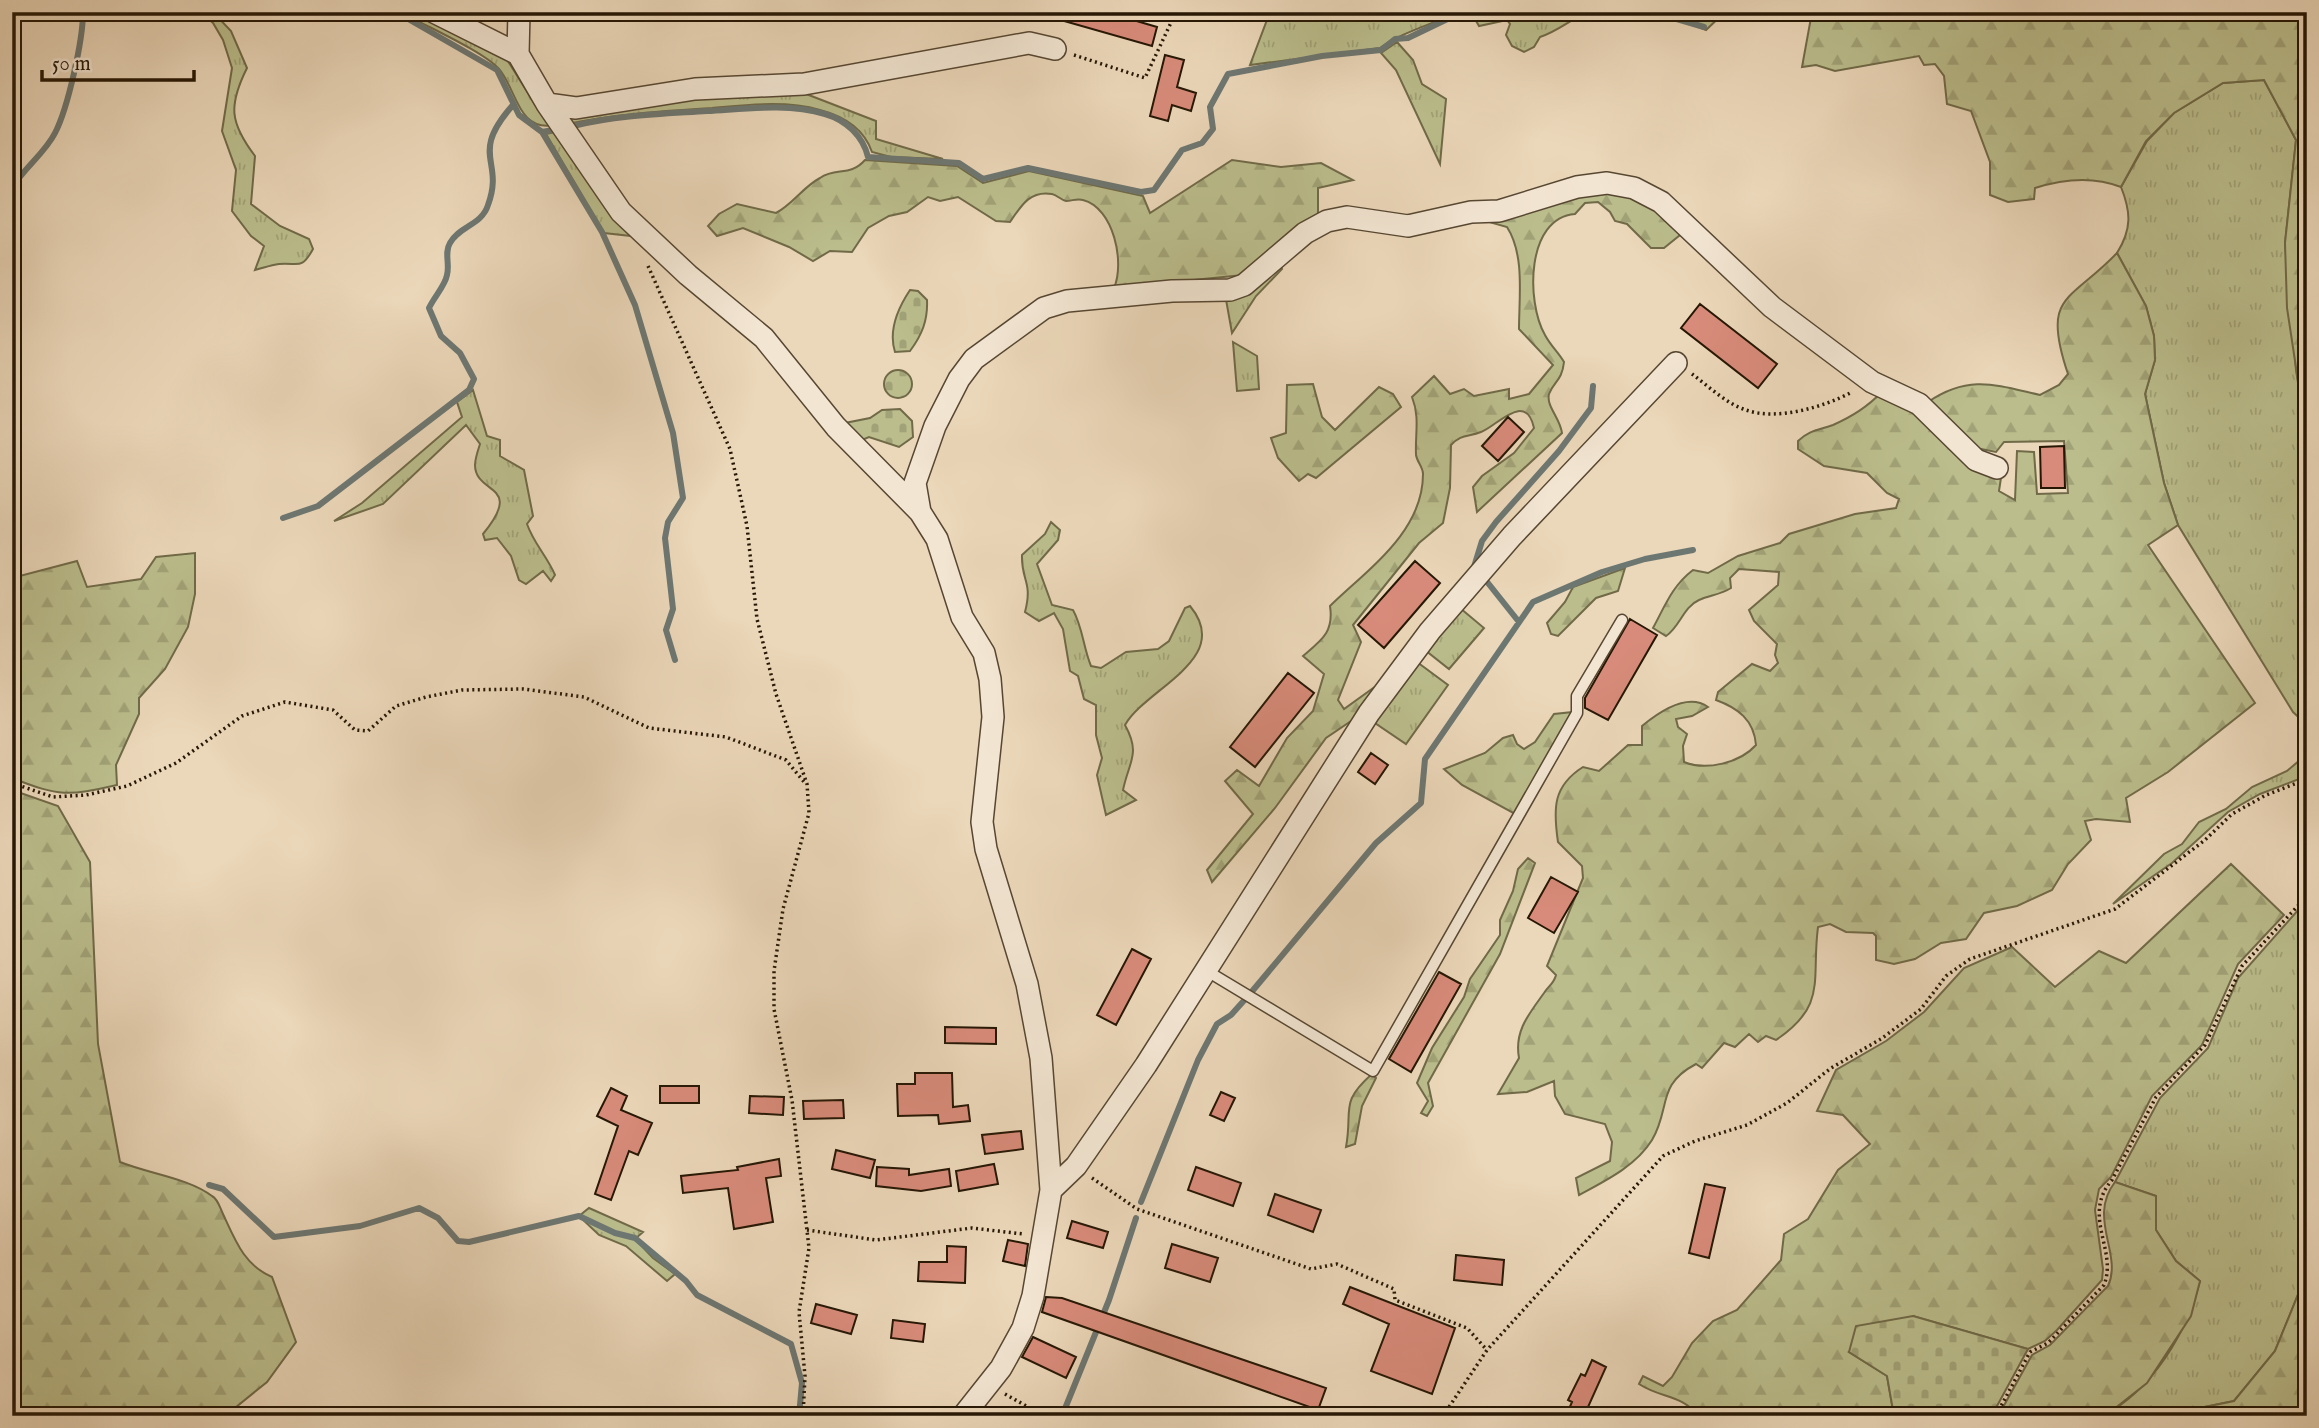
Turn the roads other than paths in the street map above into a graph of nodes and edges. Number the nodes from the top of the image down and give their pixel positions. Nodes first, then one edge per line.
1 (434, 12) edge
2 (519, 12) edge
3 (1055, 49) road end
4 (518, 54) junction
5 (547, 104) junction
6 (1676, 363) road end
7 (1997, 468) dead end
8 (920, 512) junction
9 (1622, 620) dead end
10 (1207, 971) junction
11 (1051, 1190) junction
12 (963, 1416) edge

1 - 4 street
2 - 4 street
3 - 5 street
4 - 5 street
5 - 8 street
6 - 10 street
7 - 8 street
8 - 11 street
9 - 10 lane
10 - 11 street
11 - 12 street

